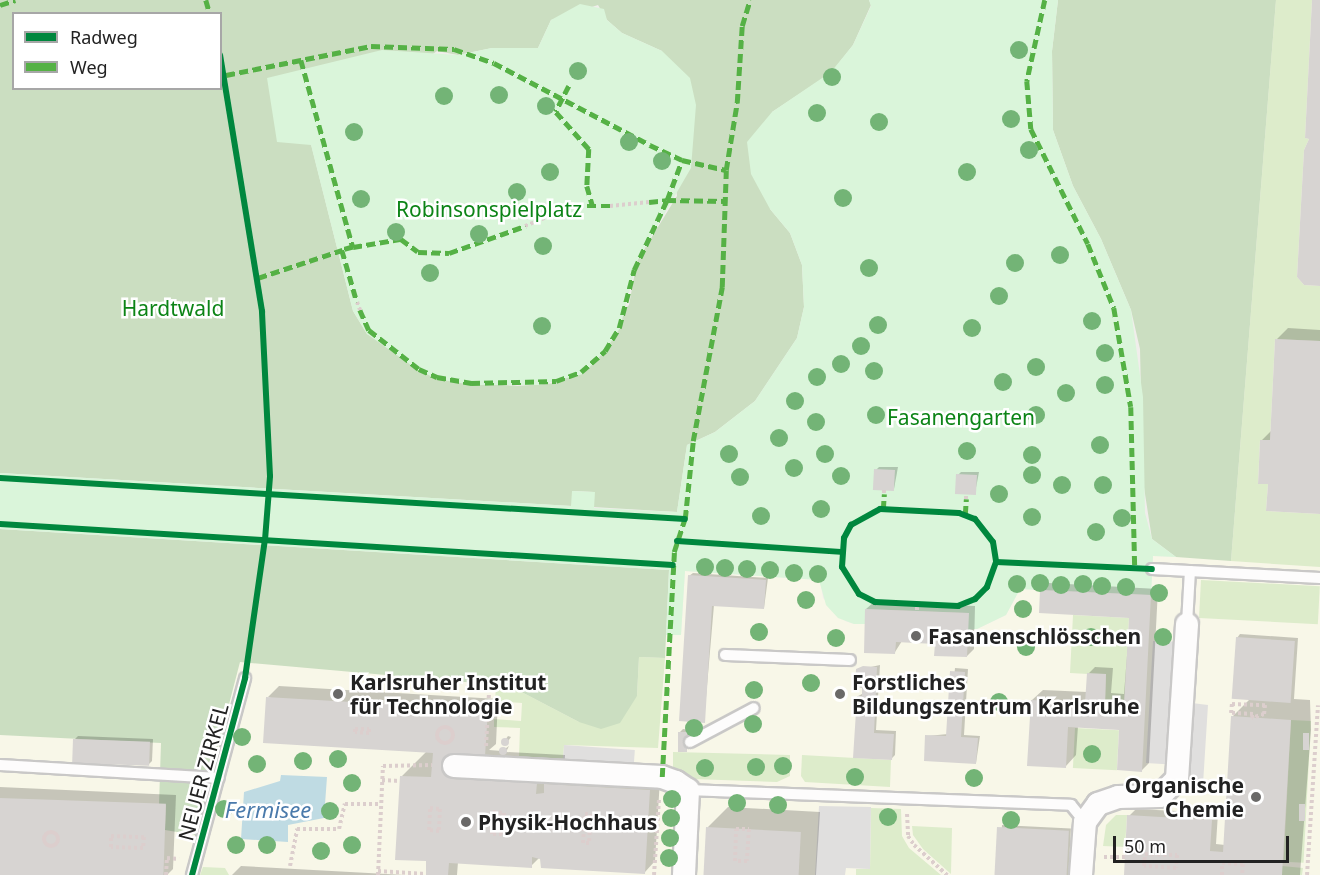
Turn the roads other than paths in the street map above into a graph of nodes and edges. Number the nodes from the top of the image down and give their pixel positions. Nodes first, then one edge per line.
1 (1152, 569) dead end
2 (1190, 572) junction
3 (1320, 578) edge
4 (1187, 624) joint
5 (725, 655) dead end
6 (850, 660) dead end
7 (245, 678) dead end
8 (754, 708) dead end
9 (690, 742) dead end
10 (0, 765) edge
11 (443, 765) road end
12 (219, 778) junction
13 (688, 790) junction
14 (1085, 822) junction
15 (192, 875) edge
16 (684, 875) edge
17 (1081, 875) edge

1 - 2 lane
2 - 3 lane
2 - 4 lane
4 - 14 street
5 - 6 lane
7 - 12 lane, NEUER ZIRKEL
8 - 9 lane
10 - 12 lane
11 - 13 street
12 - 15 lane, NEUER ZIRKEL
13 - 14 lane
13 - 16 street
14 - 17 street

